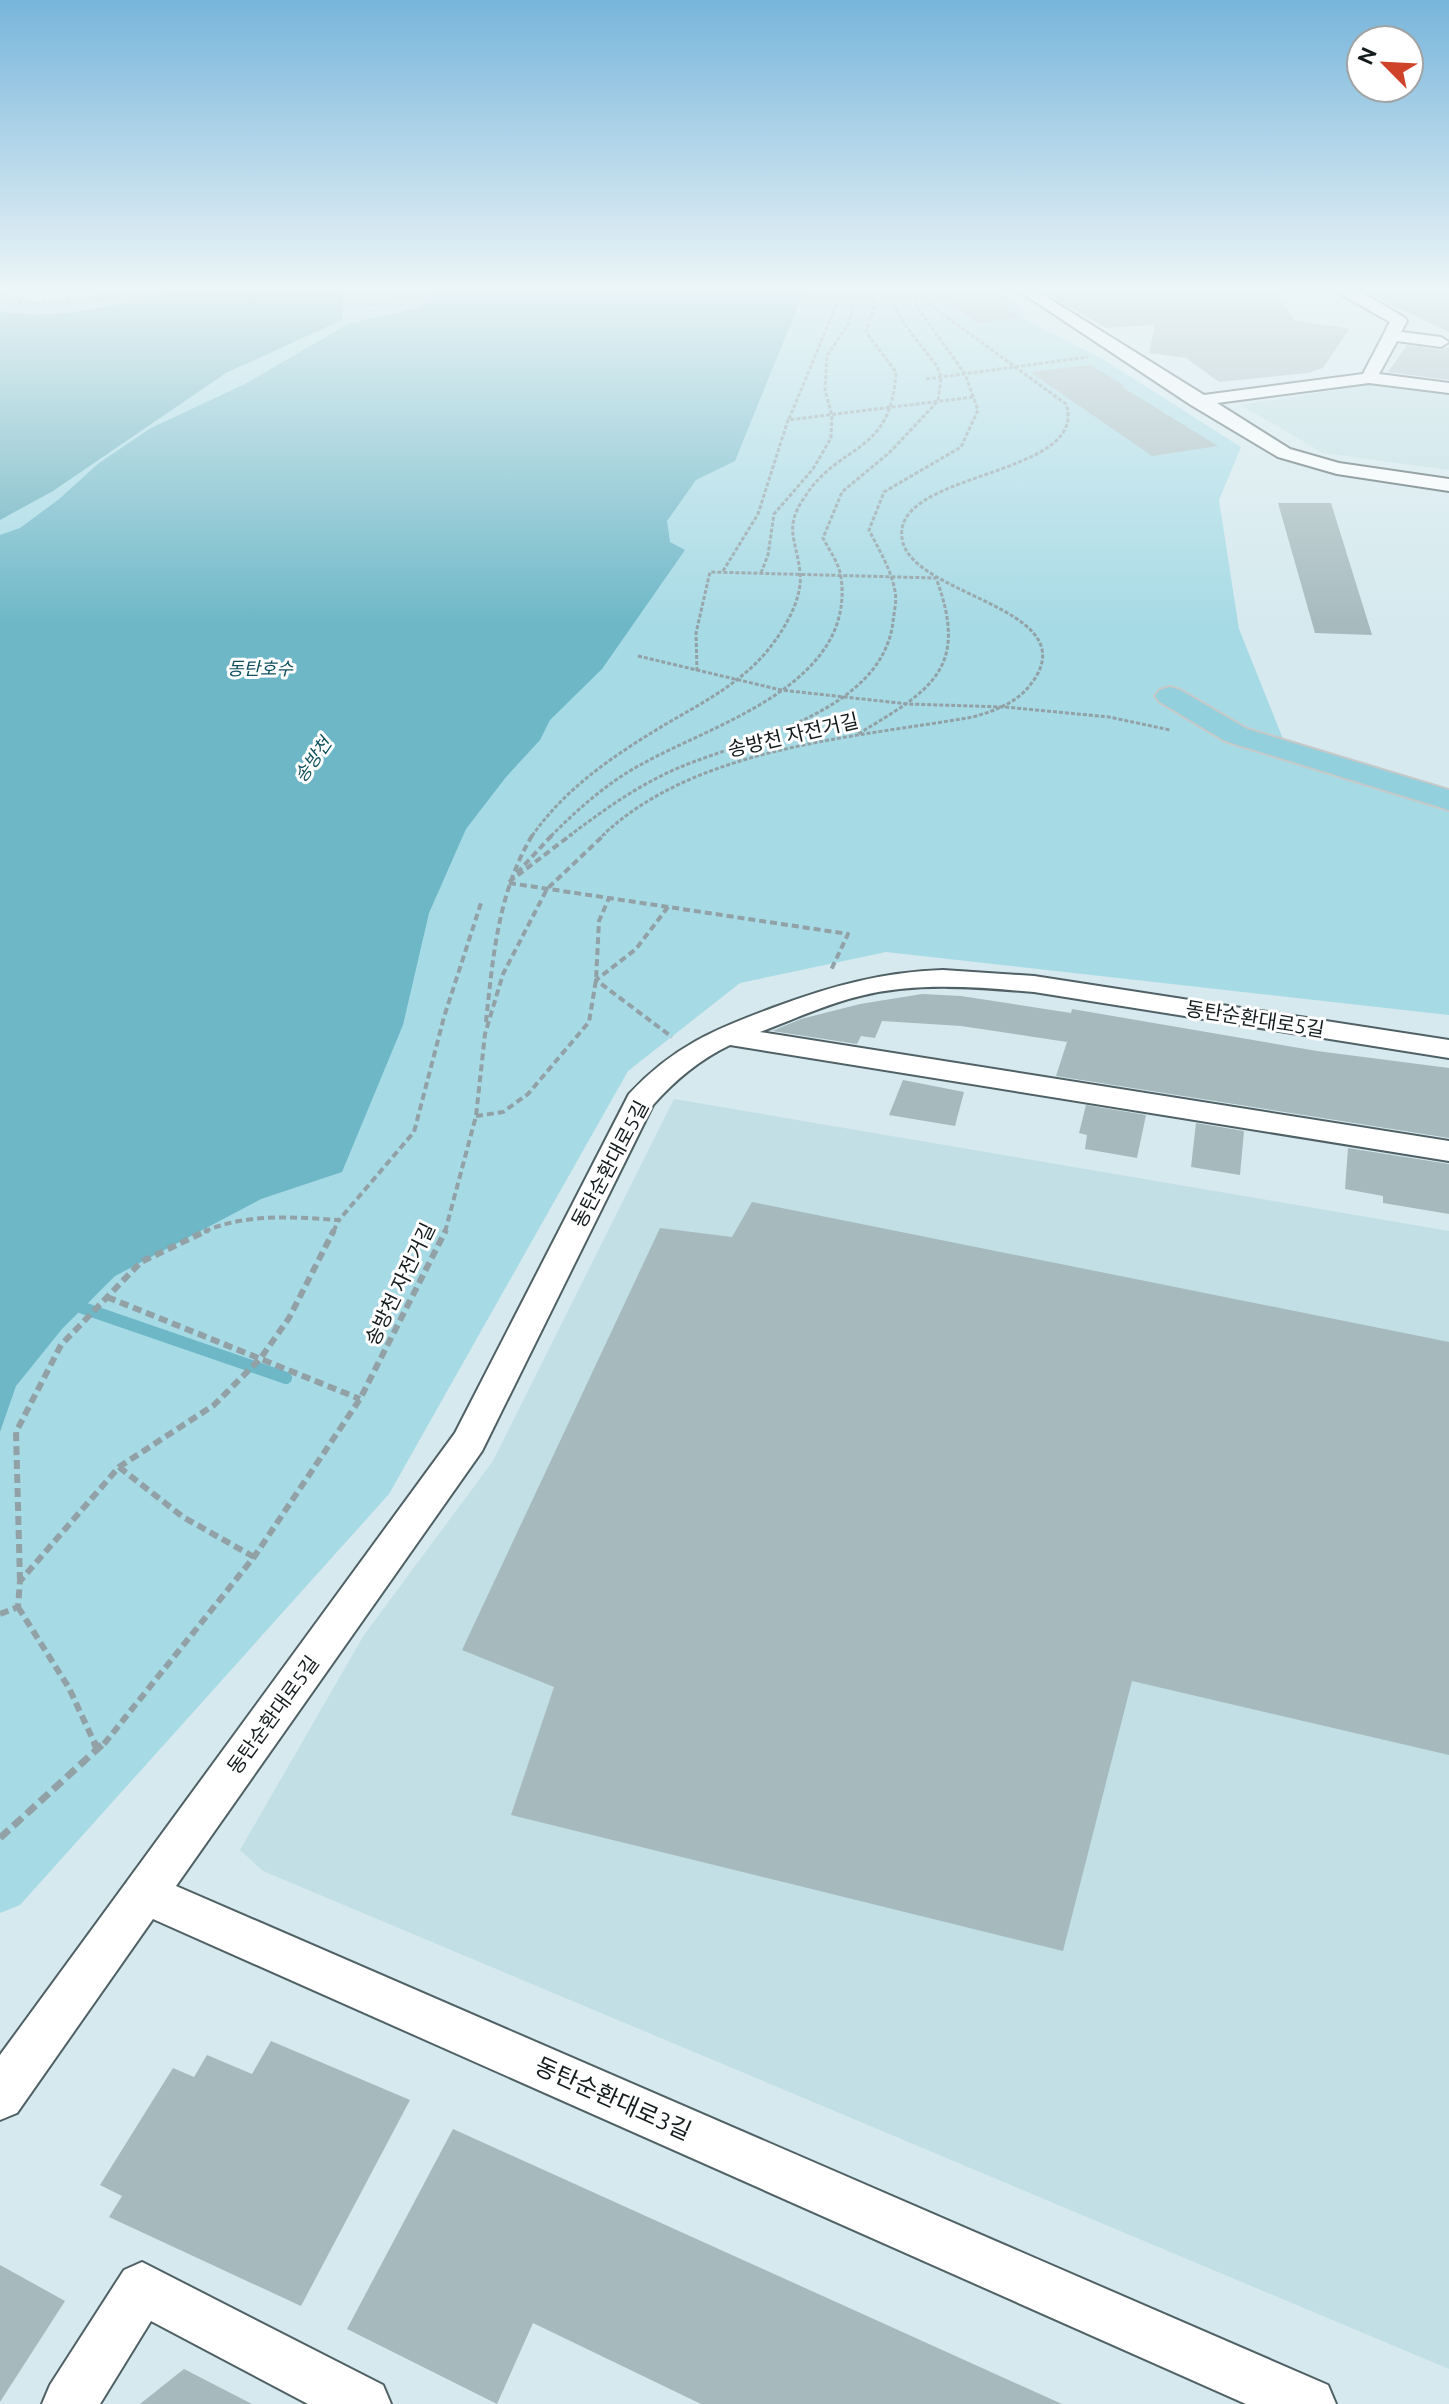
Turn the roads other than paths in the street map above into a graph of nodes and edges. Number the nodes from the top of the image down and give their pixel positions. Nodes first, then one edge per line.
1 (1201, 403) edge
2 (1375, 474) junction
3 (1449, 485) edge
4 (1394, 496) dead end
5 (1170, 696) dead end
6 (1449, 800) edge
7 (724, 1035) junction
8 (1449, 1049) edge
9 (1449, 1151) edge
10 (145, 1894) junction
11 (0, 2096) edge
12 (1249, 2392) edge
13 (69, 2404) edge
14 (364, 2404) edge
15 (1309, 2404) edge

1 - 2 street
2 - 3 street
2 - 4 street
5 - 6 main road
7 - 8 street, 동탄순환대로5길
7 - 9 street
7 - 10 street, 동탄순환대로5길
10 - 11 street
10 - 12 street, 동탄순환대로3길
12 - 15 street, 동탄순환대로3길
13 - 14 street

